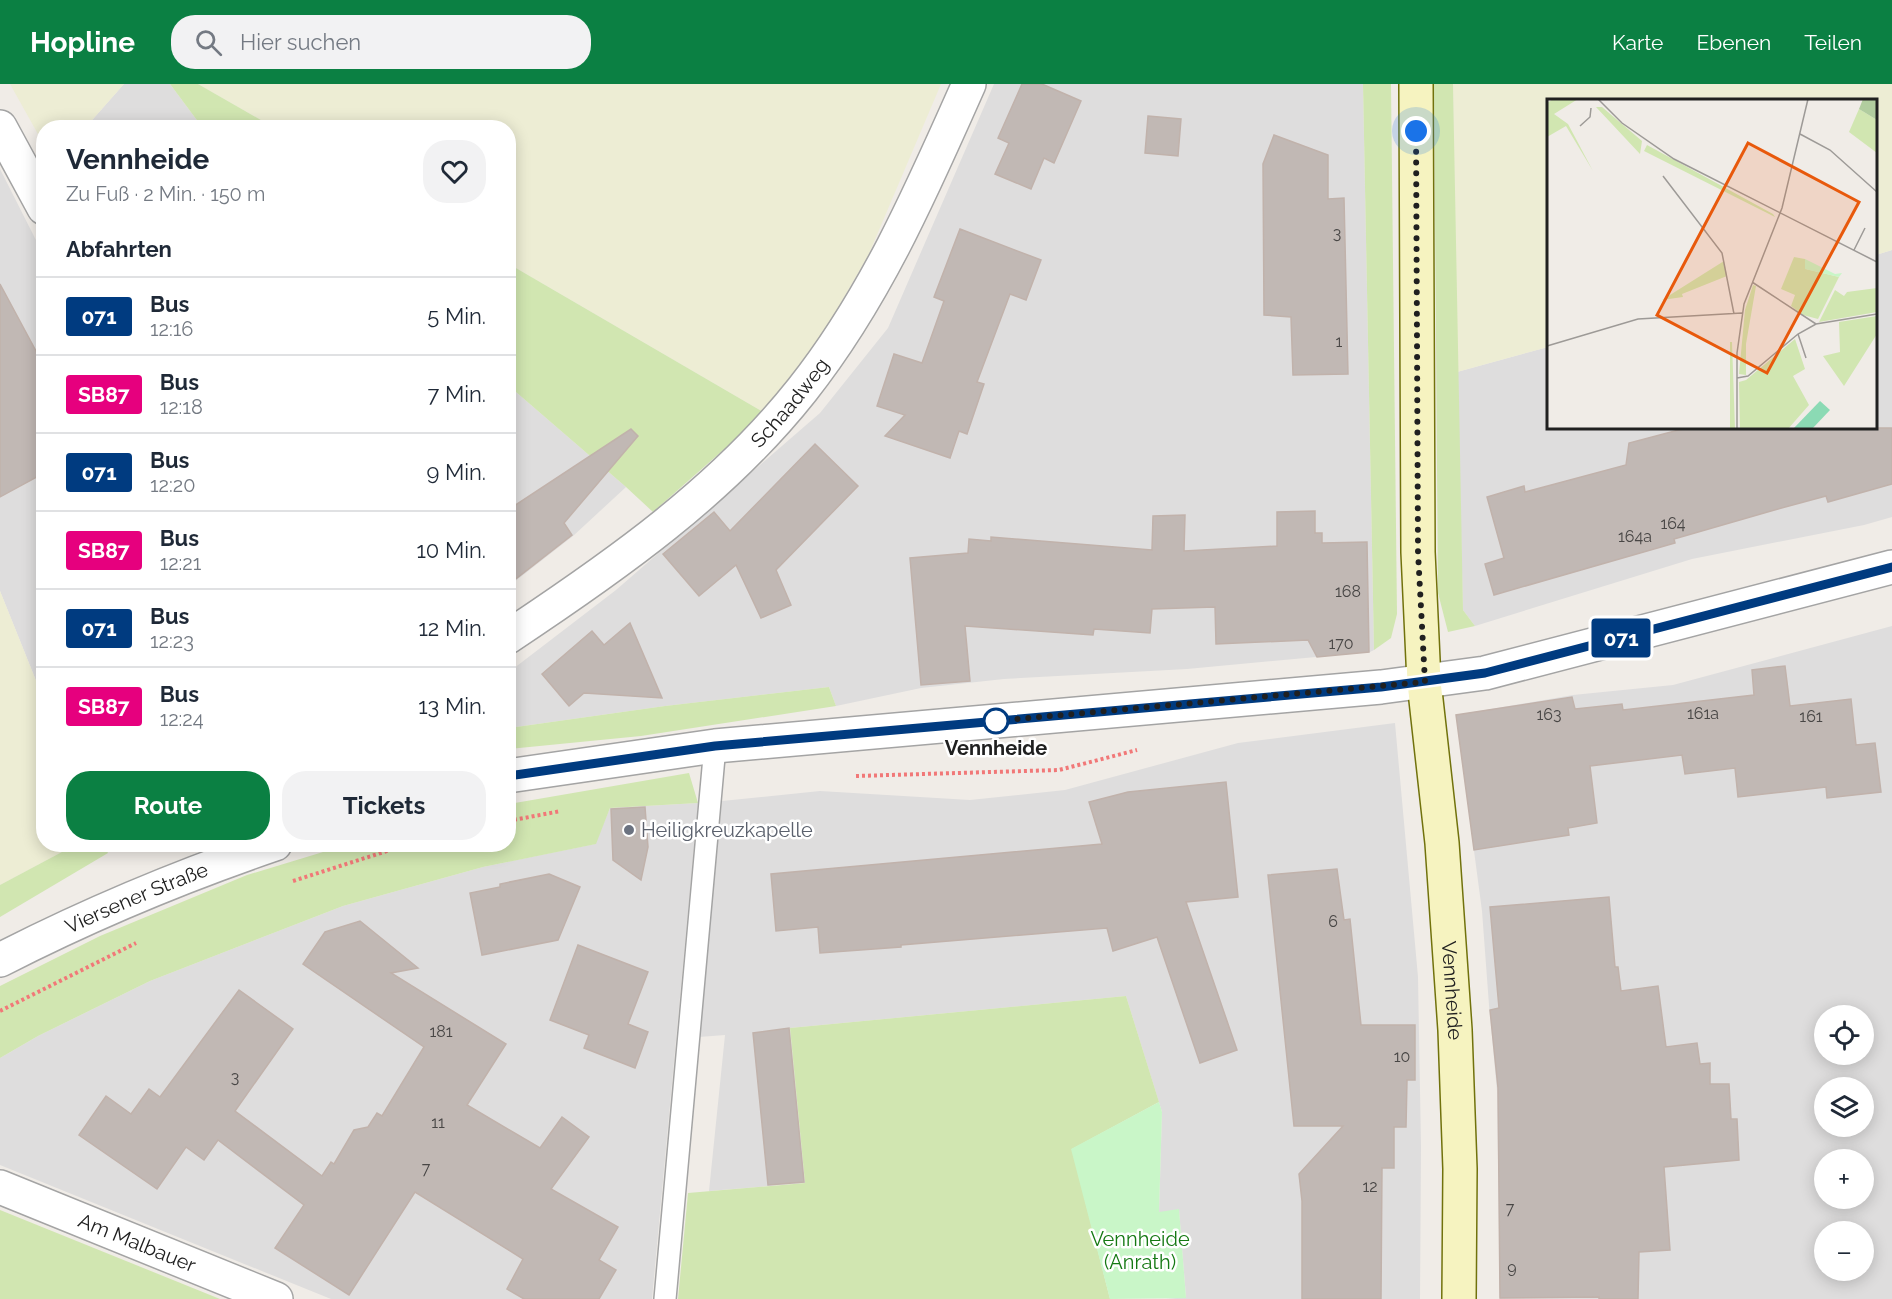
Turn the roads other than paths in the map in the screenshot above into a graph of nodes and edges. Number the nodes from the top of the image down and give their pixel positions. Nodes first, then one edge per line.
1 (969, 84) edge
2 (1416, 84) edge
3 (0, 127) edge
4 (36, 193) edge
5 (1892, 567) edge
6 (516, 632) edge
7 (1425, 682) junction
8 (715, 746) junction
9 (516, 775) edge
10 (254, 852) edge
11 (0, 960) edge
12 (0, 1187) edge
13 (276, 1299) edge
14 (665, 1299) edge
15 (1459, 1299) edge

1 - 6 street, Schaadweg
2 - 7 main road, Vennheide
3 - 4 street
5 - 7 street
7 - 8 street
7 - 15 main road, Vennheide
8 - 9 street
8 - 14 lane
10 - 11 street, Viersener Straße
12 - 13 street, Am Malbauer

